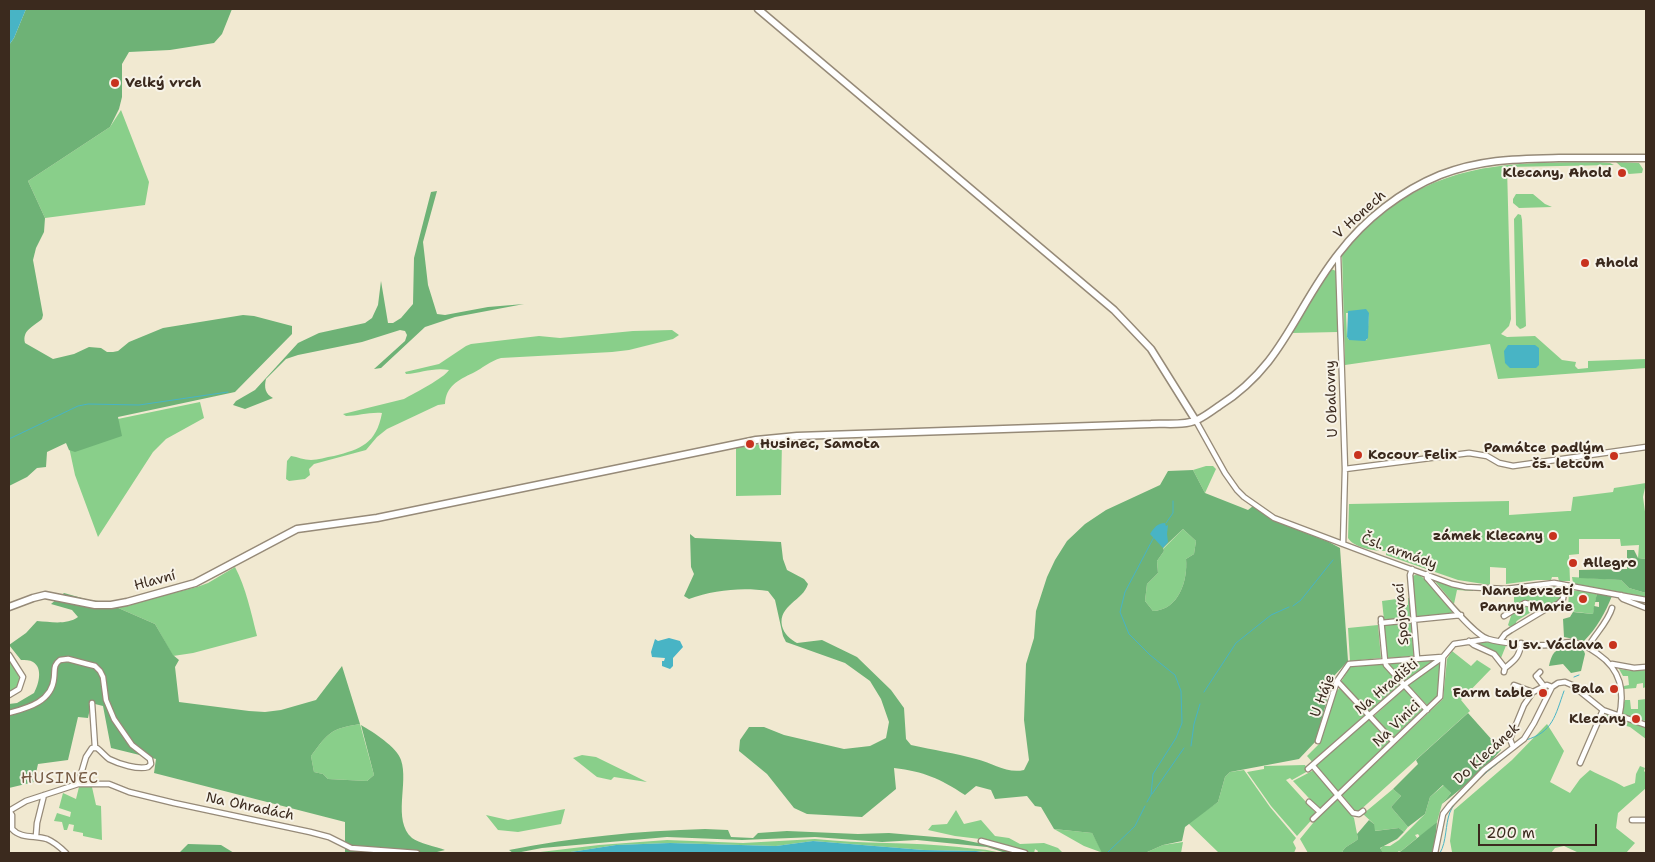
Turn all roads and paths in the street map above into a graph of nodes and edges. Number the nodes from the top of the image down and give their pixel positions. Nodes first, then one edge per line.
1 (758, 9) edge
2 (1646, 158) edge
3 (1338, 253) junction
4 (1196, 421) junction
5 (1646, 447) edge
6 (1345, 469) junction
7 (1343, 544) junction
8 (1412, 569) junction
9 (1427, 574) junction
10 (1565, 585) junction
11 (1621, 595) junction
12 (1646, 600) edge
13 (9, 607) edge
14 (1612, 608) dead end
15 (1646, 608) edge
16 (1546, 609) junction
17 (1461, 615) junction
18 (1504, 616) dead end
19 (1414, 620) junction
20 (1487, 639) junction
21 (1469, 641) junction
22 (1500, 641) junction
23 (1521, 643) junction
24 (1588, 647) junction
25 (9, 655) edge
26 (1443, 657) junction
27 (1417, 658) junction
28 (1384, 661) junction
29 (1610, 664) junction
30 (1646, 667) edge
31 (1540, 672) dead end
32 (1337, 681) junction
33 (1514, 684) dead end
34 (1404, 685) junction
35 (1543, 686) junction
36 (1552, 687) junction
37 (1533, 692) junction
38 (9, 695) edge
39 (92, 703) dead end
40 (1427, 710) junction
41 (1603, 710) junction
42 (9, 713) edge
43 (1369, 716) junction
44 (1619, 717) junction
45 (1646, 725) edge
46 (1393, 741) junction
47 (1318, 742) dead end
48 (95, 747) junction
49 (1513, 747) junction
50 (1580, 763) dead end
51 (1314, 766) junction
52 (1308, 770) dead end
53 (78, 784) junction
54 (1338, 794) junction
55 (44, 795) junction
56 (1309, 802) dead end
57 (9, 811) edge
58 (1363, 811) dead end
59 (1320, 812) junction
60 (1313, 819) dead end
61 (1632, 820) dead end
62 (1646, 820) edge
63 (36, 836) junction
64 (982, 841) dead end
65 (66, 853) edge
66 (417, 853) edge
67 (1025, 853) edge
68 (1435, 853) edge

1 - 4 street
2 - 3 street, V Honech
3 - 4 street, V Honech
3 - 6 street, U Obalovny
4 - 7 street, Čsl. armády
4 - 13 street, Hlavní
5 - 6 street
6 - 7 street, U Obalovny
7 - 8 street, Čsl. armády
8 - 9 street, Čsl. armády
8 - 19 street, Spojovací
9 - 10 street, Čsl. armády
9 - 17 street
10 - 11 street, Čsl. armády
10 - 16 street
11 - 12 street, Čsl. armády
11 - 15 street
14 - 24 street
16 - 18 street
16 - 22 street
17 - 19 street
17 - 20 street
19 - 27 street, Spojovací
19 - 28 street
20 - 21 street, Na Hradišti
20 - 22 street
21 - 23 street
21 - 26 street, Na Hradišti
22 - 23 street
23 - 24 street
24 - 29 street
25 - 38 street
26 - 27 street, U Háje
26 - 34 street, Na Hradišti
26 - 40 street, Na Vinici
27 - 28 street, U Háje
28 - 32 street, U Háje
28 - 34 street
29 - 30 street
29 - 44 street
31 - 35 street
32 - 43 street
32 - 47 street, U Háje
33 - 37 street
34 - 40 street
34 - 43 street, Na Hradišti
35 - 36 street
35 - 37 street
36 - 41 street
36 - 49 street, Do Klecánek
37 - 49 street
39 - 48 street
40 - 46 street, Na Vinici
41 - 44 street
41 - 50 street
42 - 48 street
43 - 46 street
43 - 51 street, Na Hradišti
44 - 45 street
46 - 54 street, Na Vinici
48 - 53 street
49 - 68 street, Do Klecánek
51 - 52 street, Na Hradišti
51 - 54 street
53 - 55 street, Na Ohradách
53 - 66 street, Na Ohradách
54 - 58 street
54 - 59 street, Na Vinici
55 - 57 street, Na Ohradách
55 - 63 street
56 - 59 street
57 - 63 street
59 - 60 street, Na Vinici
61 - 62 street
63 - 65 street
64 - 67 street

